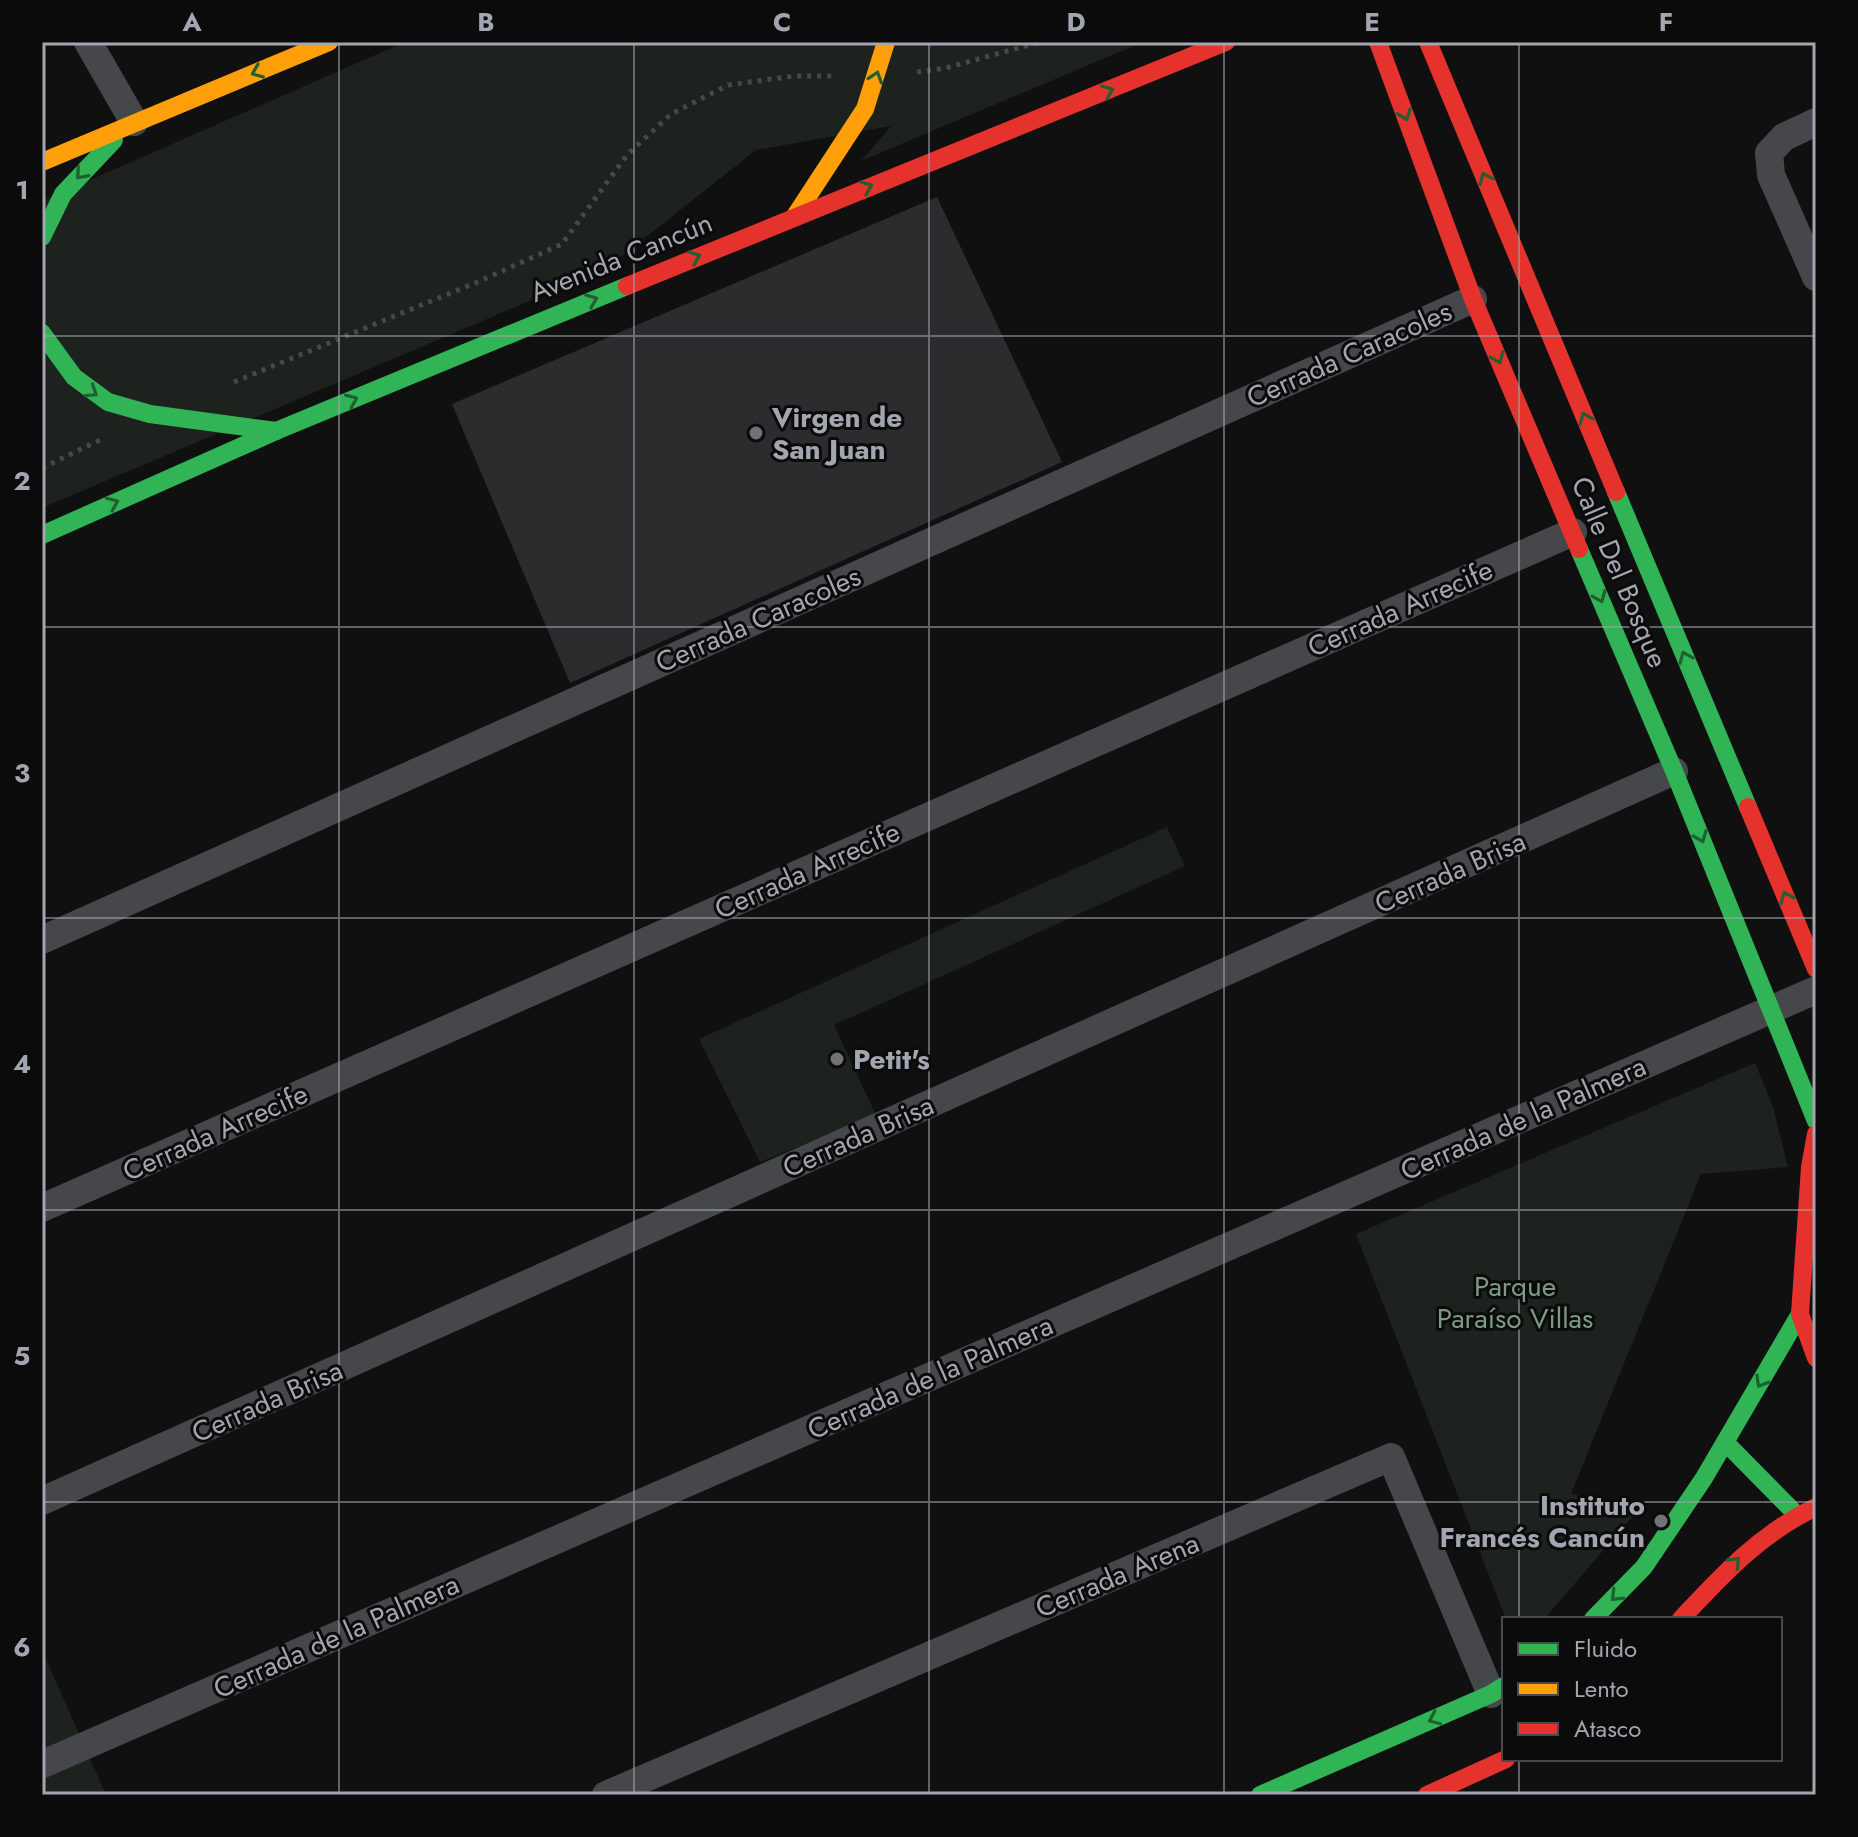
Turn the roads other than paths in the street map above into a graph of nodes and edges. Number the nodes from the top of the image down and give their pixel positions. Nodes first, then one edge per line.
1 (88, 42) edge
2 (886, 42) edge
3 (1226, 42) edge
4 (1378, 42) edge
5 (1428, 42) edge
6 (315, 45) edge
7 (134, 122) junction
8 (1816, 122) edge
9 (42, 162) edge
10 (795, 216) junction
11 (42, 237) edge
12 (1816, 277) edge
13 (1473, 299) junction
14 (42, 333) edge
15 (276, 431) junction
16 (1573, 532) junction
17 (42, 535) edge
18 (1674, 771) junction
19 (42, 940) edge
20 (1816, 969) edge
21 (1816, 990) edge
22 (1772, 1010) junction
23 (1816, 1121) edge
24 (1816, 1134) edge
25 (42, 1208) edge
26 (1800, 1314) junction
27 (1816, 1358) edge
28 (1725, 1442) junction
29 (42, 1501) edge
30 (1816, 1507) edge
31 (1797, 1515) junction
32 (1595, 1617) edge
33 (1683, 1617) edge
34 (1497, 1690) edge
35 (1502, 1761) edge
36 (43, 1764) edge
37 (606, 1795) edge
38 (1260, 1795) edge
39 (1427, 1795) edge

1 - 7 street
10 -> 2 street
10 -> 3 street, Avenida Cancún
4 -> 13 street, Calle Del Bosque
20 -> 5 street, Calle Del Bosque
6 -> 7 street
7 - 9 street
7 -> 11 street
8 - 12 street
15 -> 10 street, Avenida Cancún
13 -> 16 street, Calle Del Bosque
13 - 19 street, Cerrada Caracoles
14 -> 15 street
17 -> 15 street, Avenida Cancún
16 -> 18 street, Calle Del Bosque
16 - 25 street, Cerrada Arrecife
18 -> 22 street, Calle Del Bosque
18 - 29 street, Cerrada Brisa
21 - 22 street, Cerrada de la Palmera
22 - 23 street, Calle Del Bosque
22 - 36 street, Cerrada de la Palmera
24 - 26 street
26 - 27 street
26 -> 28 street
28 - 31 street
28 -> 32 street
30 - 31 street
33 -> 31 street
34 - 37 street, Cerrada Arena
34 -> 38 street
35 - 39 street

